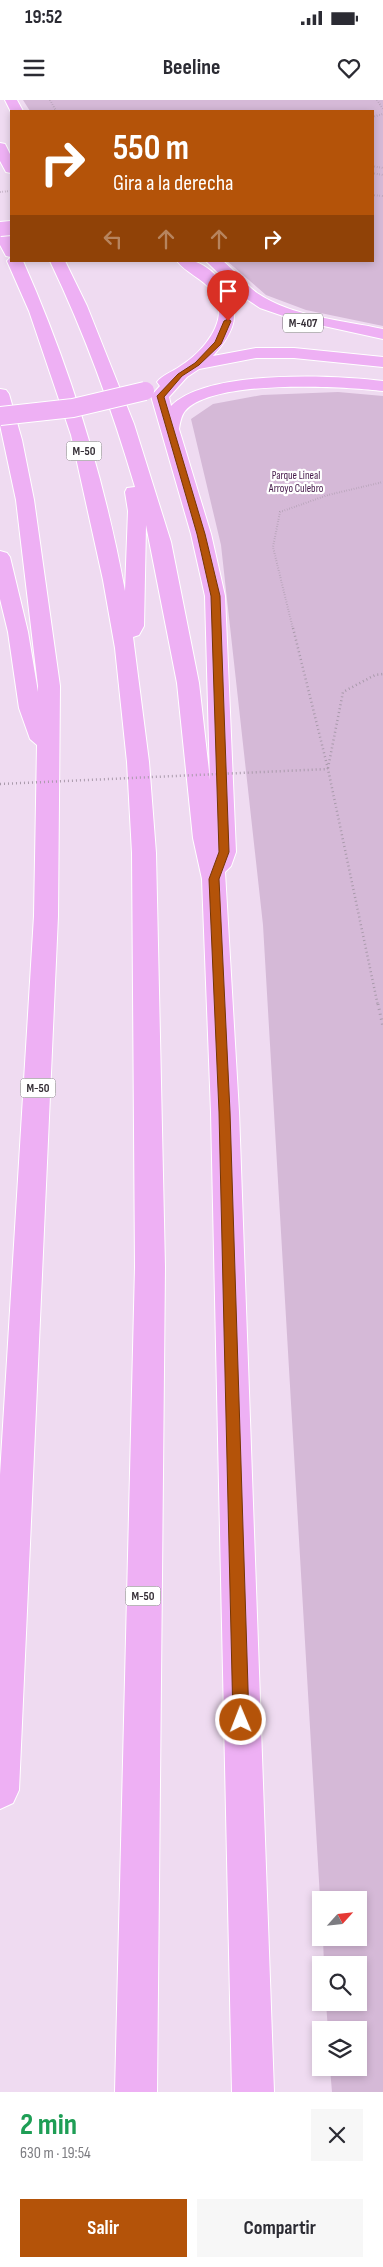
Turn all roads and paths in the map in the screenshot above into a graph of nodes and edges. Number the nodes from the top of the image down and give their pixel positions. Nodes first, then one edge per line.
1 (377, 100) edge
2 (383, 108) edge
3 (0, 148) edge
4 (10, 167) edge
5 (0, 228) edge
6 (10, 251) edge
7 (15, 262) edge
8 (58, 262) edge
9 (185, 262) edge
10 (215, 262) edge
11 (225, 300) junction
12 (383, 334) edge
13 (383, 362) edge
14 (197, 364) junction
15 (180, 375) junction
16 (383, 386) edge
17 (0, 394) edge
18 (0, 416) edge
19 (124, 424) junction
20 (169, 432) junction
21 (383, 482) edge
22 (0, 557) edge
23 (124, 648) junction
24 (383, 674) edge
25 (48, 760) junction
26 (328, 769) junction
27 (0, 784) edge
28 (214, 879) junction
29 (383, 1027) edge
30 (0, 1790) edge
31 (136, 2092) edge
32 (253, 2092) edge

1 - 2 path
3 - 4 highway
5 - 6 highway
7 - 23 highway, M-50
8 - 19 highway
9 - 11 highway
10 - 12 highway
11 - 12 highway, M-407
11 - 14 highway, M-407
13 - 14 highway, M-407
14 - 15 highway, M-407
15 - 18 highway, M-407, bridge
15 - 20 highway
16 - 20 highway
17 - 25 highway, M-50
19 - 23 highway
19 - 28 highway
20 - 28 highway
21 - 26 path
22 - 25 highway
23 - 31 highway, M-50
24 - 26 path
25 - 30 highway, M-50
26 - 27 path, bridge
26 - 29 path
28 - 32 highway

